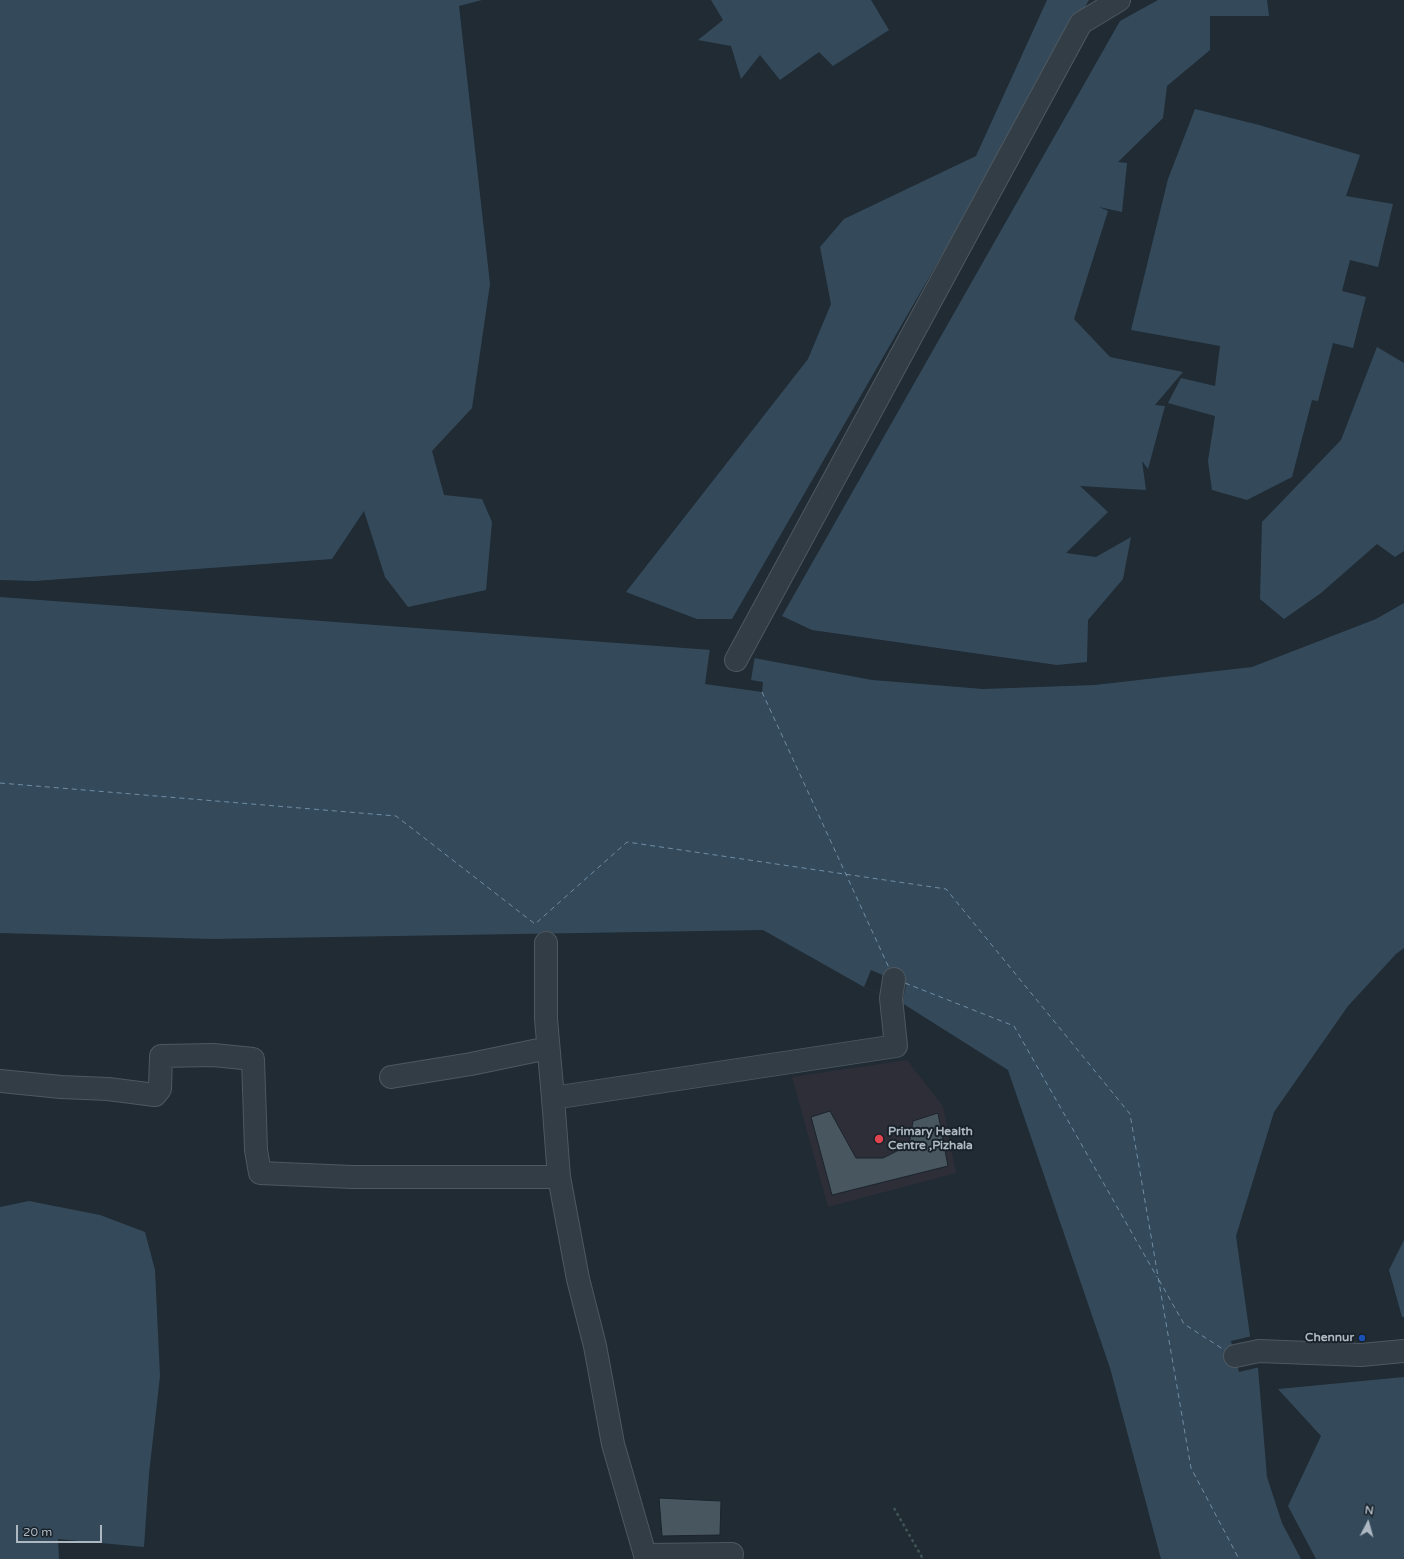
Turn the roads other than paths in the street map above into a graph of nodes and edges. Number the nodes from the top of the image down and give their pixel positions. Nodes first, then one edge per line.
1 (1119, 0) edge
2 (736, 660) dead end
3 (546, 944) dead end
4 (894, 979) dead end
5 (548, 1048) junction
6 (391, 1077) dead end
7 (0, 1080) edge
8 (553, 1098) junction
9 (559, 1177) junction
10 (1404, 1351) edge
11 (1235, 1356) dead end
12 (731, 1559) edge

1 - 2 street
3 - 5 street
4 - 8 street
5 - 6 street
5 - 8 street
7 - 9 street
8 - 9 street
9 - 12 street
10 - 11 street

